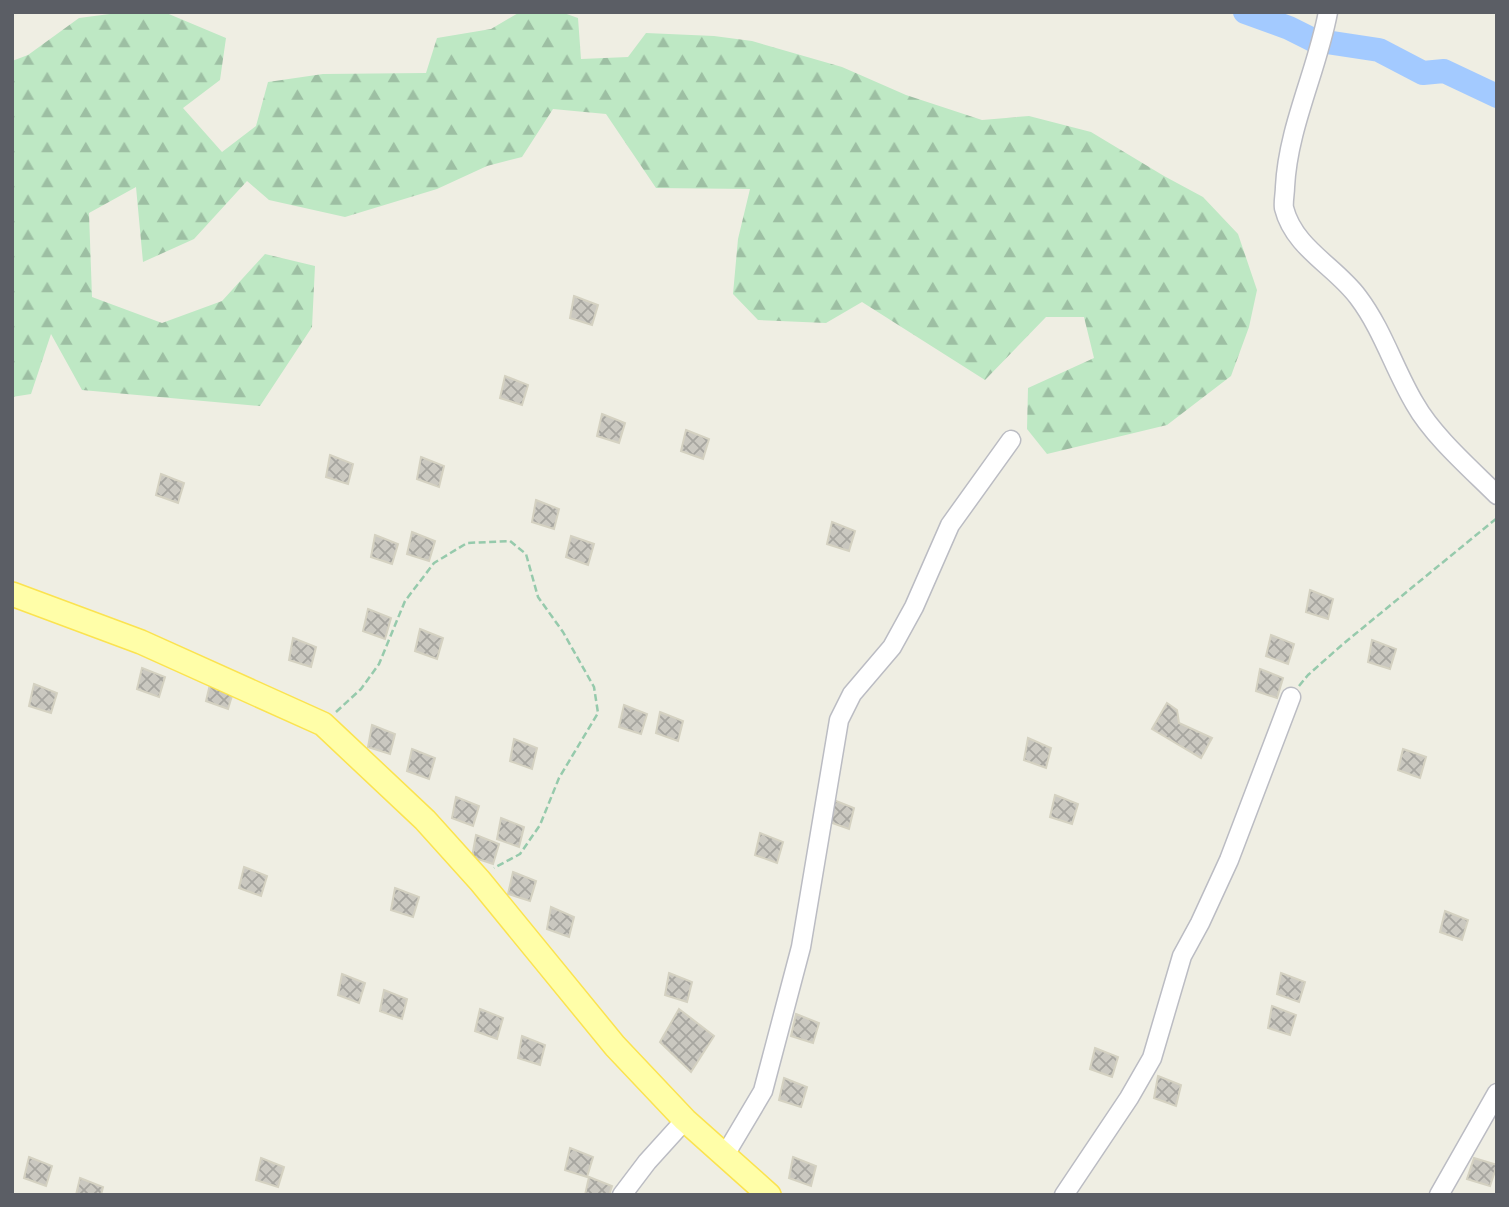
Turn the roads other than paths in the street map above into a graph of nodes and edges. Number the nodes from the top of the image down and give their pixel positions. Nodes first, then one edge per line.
1 (1326, 21) edge
2 (1011, 440) dead end
3 (1497, 495) edge
4 (12, 594) edge
5 (1291, 697) road end
6 (1497, 1093) edge
7 (685, 1120) junction
8 (725, 1155) junction
9 (622, 1195) edge
10 (769, 1195) edge
11 (1064, 1195) edge
12 (1439, 1195) edge

1 - 3 street
2 - 8 street
4 - 7 main road
5 - 11 street
6 - 12 street
7 - 8 main road
7 - 9 street
8 - 10 main road

